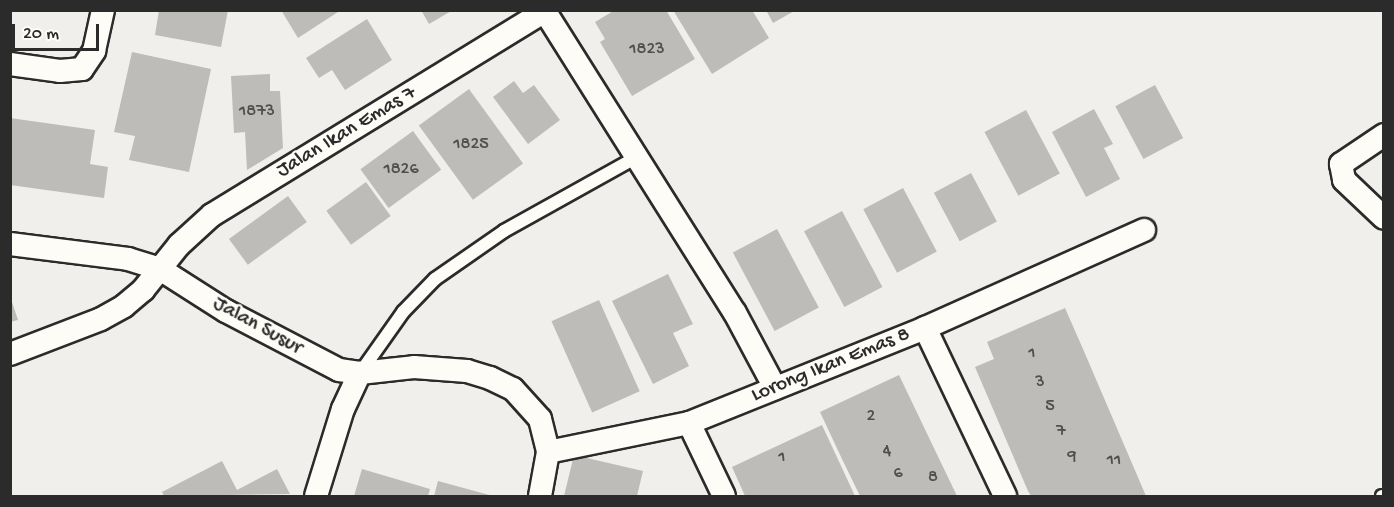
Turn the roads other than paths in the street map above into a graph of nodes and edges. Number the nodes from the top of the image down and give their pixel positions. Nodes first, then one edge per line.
1 (104, 10) edge
2 (545, 11) edge
3 (10, 64) edge
4 (1383, 135) edge
5 (637, 157) junction
6 (1383, 218) edge
7 (1144, 230) dead end
8 (10, 244) edge
9 (160, 269) junction
10 (925, 328) junction
11 (10, 354) edge
12 (360, 373) junction
13 (775, 388) junction
14 (689, 423) junction
15 (548, 452) junction
16 (315, 496) edge
17 (540, 496) edge
18 (724, 496) edge
19 (1005, 496) edge

1 - 3 street
2 - 5 street
2 - 9 street, Jalan Ikan Emas 7
4 - 6 street
5 - 12 lane
5 - 13 street
7 - 10 street, Lorong Ikan Emas 8
8 - 9 street, Jalan Susur
9 - 11 street, Jalan Ikan Emas 7
9 - 12 street, Jalan Susur
10 - 13 street, Lorong Ikan Emas 8
10 - 19 street
12 - 15 street, Jalan Susur
12 - 16 street
13 - 14 street, Lorong Ikan Emas 8
14 - 15 street, Lorong Ikan Emas 8
14 - 18 street
15 - 17 street

